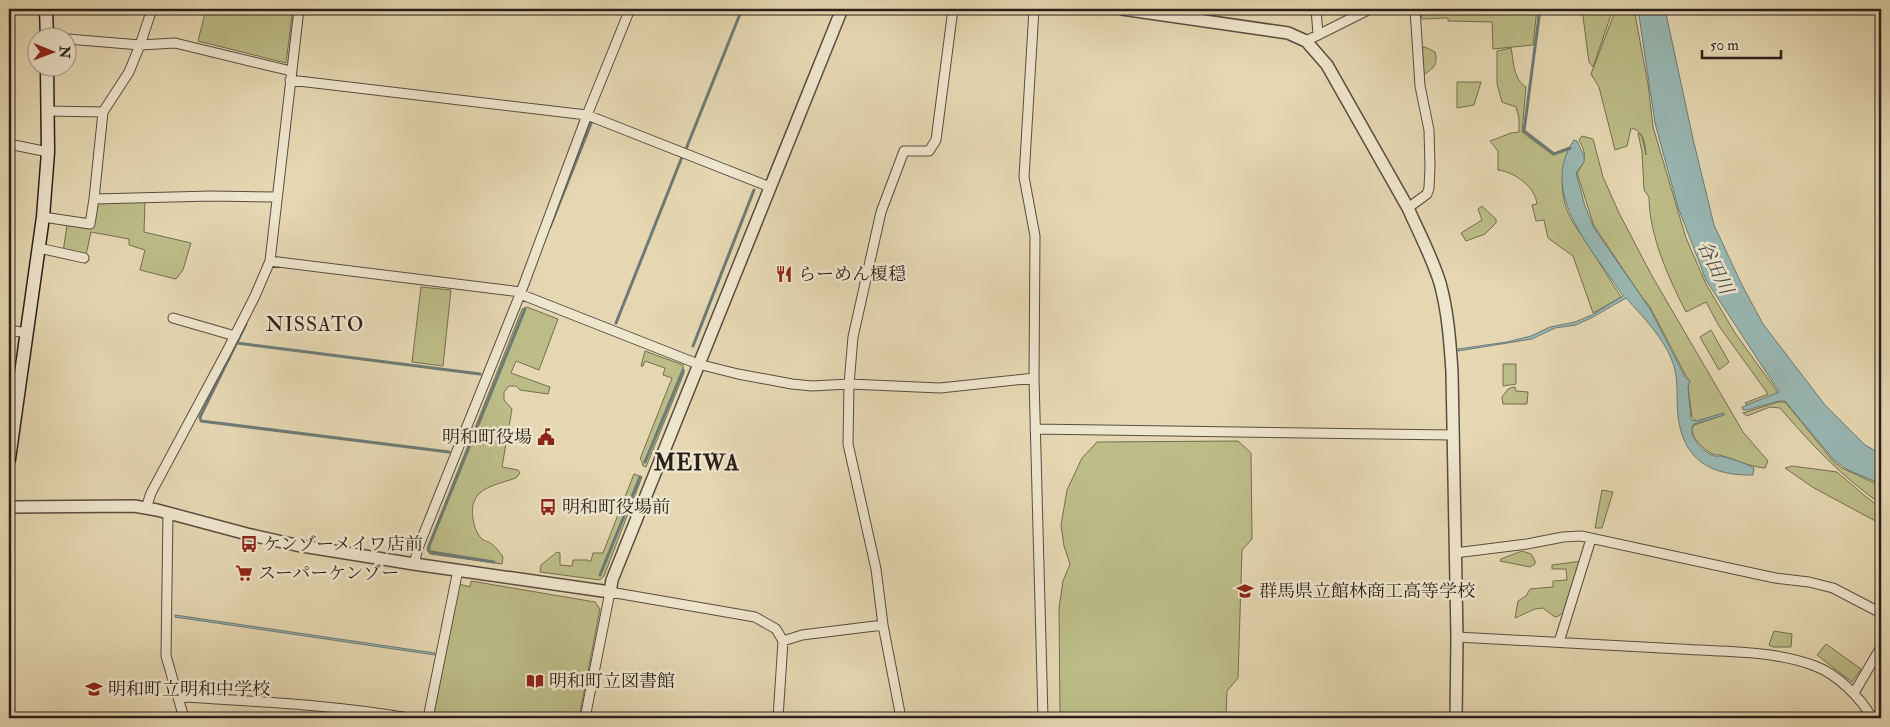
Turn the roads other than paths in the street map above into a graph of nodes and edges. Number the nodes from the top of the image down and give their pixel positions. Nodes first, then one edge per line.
1 (46, 9) edge
2 (152, 9) edge
3 (299, 9) edge
4 (630, 9) edge
5 (842, 9) edge
6 (952, 9) edge
7 (1034, 9) edge
8 (1122, 9) edge
9 (1316, 9) edge
10 (1370, 9) edge
11 (1416, 9) edge
12 (47, 28) edge
13 (1318, 34) junction
14 (78, 40) edge
15 (1306, 41) junction
16 (140, 45) junction
17 (290, 75) junction
18 (47, 78) edge
19 (48, 111) junction
20 (103, 112) junction
21 (587, 115) junction
22 (9, 144) edge
23 (48, 152) junction
24 (770, 187) junction
25 (277, 197) junction
26 (94, 199) junction
27 (1408, 208) junction
28 (43, 216) junction
29 (39, 248) junction
30 (84, 258) dead end
31 (270, 261) junction
32 (521, 293) junction
33 (173, 318) dead end
34 (9, 330) edge
35 (27, 333) junction
36 (235, 336) junction
37 (698, 364) junction
38 (1034, 378) junction
39 (848, 384) junction
40 (13, 394) edge
41 (1035, 429) junction
42 (1452, 435) junction
43 (9, 459) edge
44 (9, 507) edge
45 (146, 508) junction
46 (168, 513) junction
47 (1590, 539) junction
48 (1455, 553) junction
49 (414, 564) junction
50 (458, 570) junction
51 (610, 592) junction
52 (1881, 613) edge
53 (883, 625) junction
54 (1457, 637) junction
55 (783, 641) junction
56 (1559, 642) junction
57 (1881, 647) edge
58 (1854, 693) junction
59 (179, 699) junction
60 (184, 718) edge
61 (409, 718) edge
62 (428, 718) edge
63 (585, 718) edge
64 (778, 718) edge
65 (901, 718) edge
66 (1043, 718) edge
67 (1456, 718) edge
68 (1872, 718) edge

1 - 12 main road
2 - 16 street
3 - 17 street
4 - 21 street
5 - 24 street
6 - 39 street
7 - 38 street
8 - 15 street
9 - 13 street
10 - 13 street
11 - 27 street
13 - 15 street
14 - 16 street
15 - 27 street
16 - 17 street
16 - 20 street
17 - 21 street
17 - 25 street
18 - 19 main road
19 - 20 street
19 - 23 main road
20 - 26 street
21 - 24 street
21 - 32 street
22 - 23 street
23 - 28 main road
24 - 37 street
25 - 26 street
25 - 31 street
26 - 28 street
27 - 42 street
28 - 29 main road
29 - 30 street
29 - 35 main road
31 - 32 street
31 - 36 street
32 - 37 street
32 - 49 street
33 - 36 street
34 - 35 street
35 - 40 main road
36 - 45 street
37 - 39 street
37 - 51 street
38 - 39 street
38 - 41 street
39 - 53 street
40 - 43 main road
41 - 42 street
41 - 66 street
42 - 48 street
44 - 45 street
45 - 46 street
46 - 49 street
46 - 59 street
47 - 48 street
47 - 52 street
47 - 56 street
48 - 54 street
49 - 50 street
50 - 51 street
50 - 62 street
51 - 55 street
51 - 63 street
53 - 55 street
53 - 65 street
54 - 56 street
54 - 67 street
55 - 64 street
56 - 58 street
57 - 58 street
58 - 68 street
59 - 60 street
59 - 61 street

